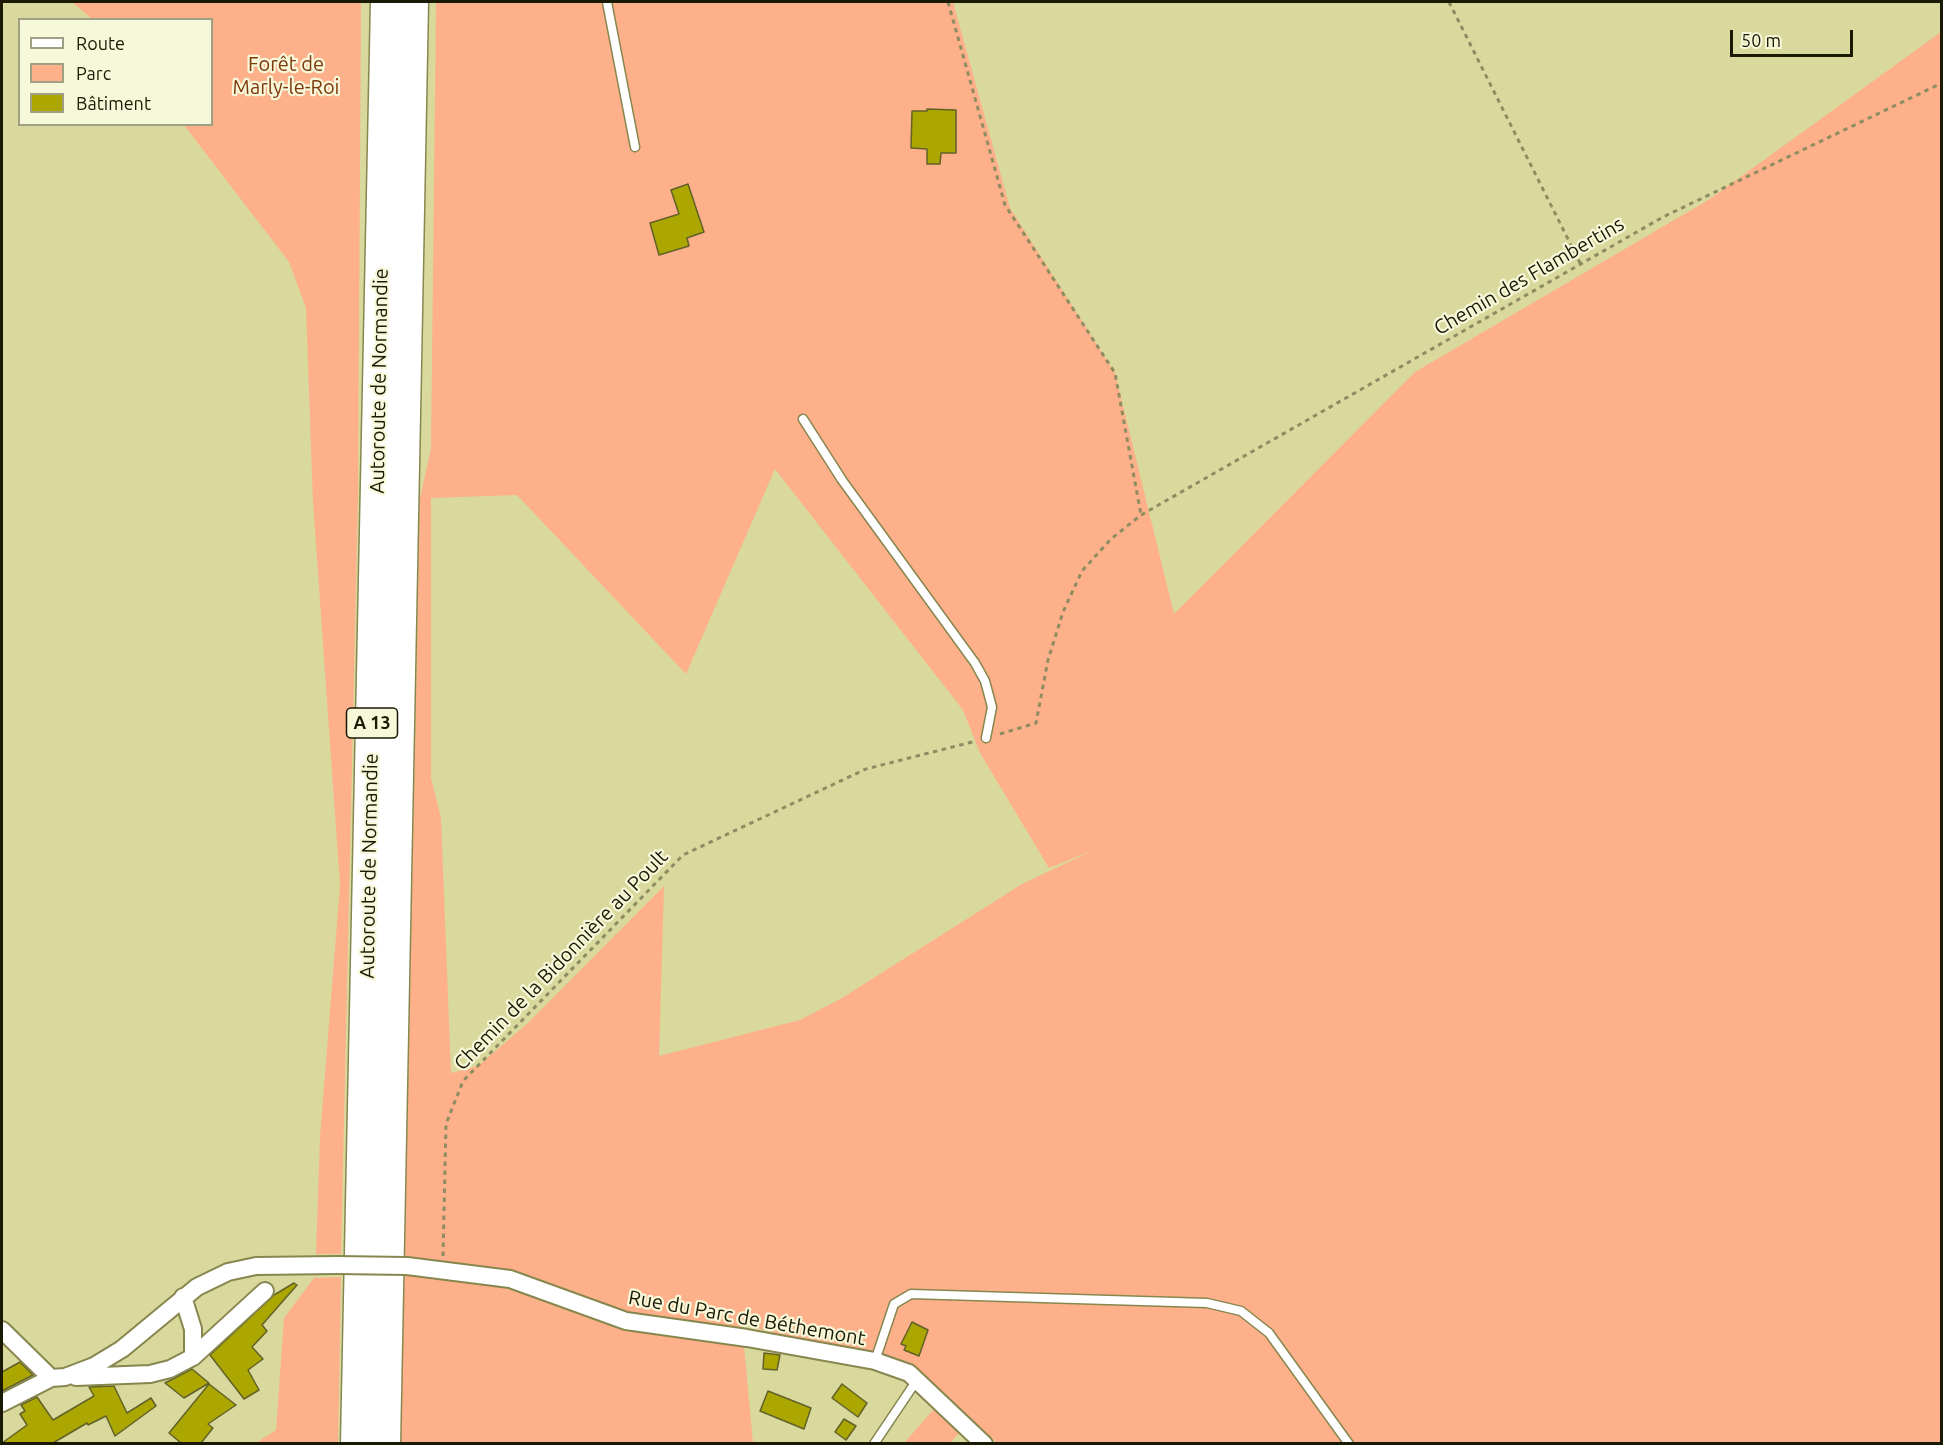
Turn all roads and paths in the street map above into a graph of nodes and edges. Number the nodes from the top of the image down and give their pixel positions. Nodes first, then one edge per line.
1 (386, 2) edge
2 (413, 2) edge
3 (607, 2) edge
4 (948, 2) edge
5 (1449, 2) edge
6 (1941, 83) edge
7 (635, 147) dead end
8 (1580, 263) junction
9 (803, 419) dead end
10 (1141, 515) junction
11 (986, 738) junction
12 (443, 1270) junction
13 (265, 1291) dead end
14 (183, 1297) junction
15 (2, 1330) edge
16 (193, 1357) junction
17 (875, 1361) junction
18 (58, 1377) junction
19 (917, 1380) junction
20 (2, 1403) edge
21 (356, 1443) edge
22 (385, 1443) edge
23 (874, 1443) edge
24 (984, 1443) edge
25 (1349, 1443) edge

1 - 21 highway, Autoroute de Normandie / A 13
2 - 22 highway, Autoroute de Normandie / A 13
3 - 7 lane
4 - 10 path
5 - 8 path
6 - 8 path, Chemin des Flambertins
8 - 10 path, Chemin des Flambertins
9 - 11 lane
10 - 11 path, Chemin de la Bidonnière au Poult
11 - 12 path, Chemin de la Bidonnière au Poult
12 - 14 street, Rue du Parc de Béthemont, bridge
12 - 17 street, Rue du Parc de Béthemont
13 - 16 street
14 - 16 street
14 - 18 street, Rue du Parc de Béthemont
15 - 18 street
16 - 18 street
17 - 19 street, Rue du Parc de Béthemont
17 - 25 lane
18 - 20 street, Rue du Parc de Béthemont
19 - 23 lane
19 - 24 street, Rue du Parc de Béthemont

